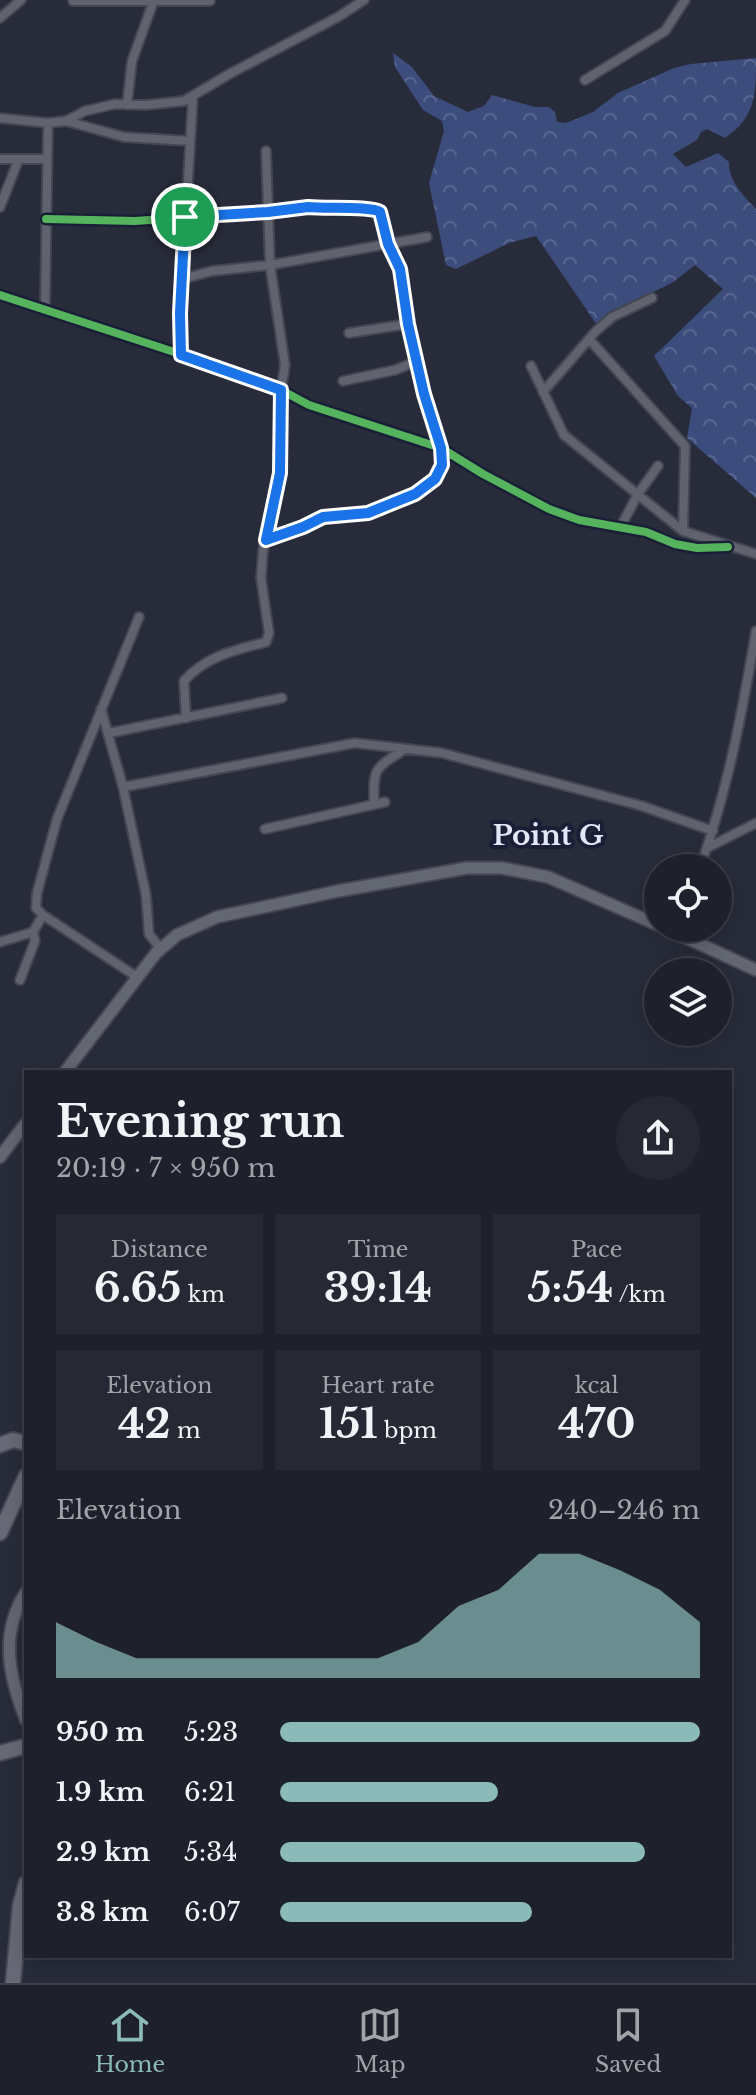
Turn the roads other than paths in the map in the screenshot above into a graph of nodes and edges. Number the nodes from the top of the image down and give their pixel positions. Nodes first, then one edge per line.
1 (21, 0) edge
2 (345, 0) edge
3 (364, 0) edge
4 (685, 0) edge
5 (73, 1) edge
6 (154, 1) edge
7 (210, 1) edge
8 (345, 13) junction
9 (0, 18) edge
10 (585, 80) dead end
11 (193, 96) junction
12 (127, 105) junction
13 (0, 118) edge
14 (66, 121) junction
15 (48, 123) junction
16 (190, 141) junction
17 (266, 151) dead end
18 (0, 159) edge
19 (47, 159) junction
20 (18, 161) junction
21 (0, 207) edge
22 (268, 212) junction
23 (185, 217) junction
24 (46, 219) junction
25 (427, 237) dead end
26 (388, 244) junction
27 (270, 265) junction
28 (182, 279) junction
29 (0, 295) edge
30 (652, 298) dead end
31 (45, 310) junction
32 (408, 324) junction
33 (349, 333) dead end
34 (589, 339) junction
35 (181, 355) junction
36 (417, 361) junction
37 (531, 366) dead end
38 (343, 381) dead end
39 (281, 390) junction
40 (543, 392) junction
41 (441, 448) junction
42 (658, 466) dead end
43 (638, 494) junction
44 (621, 526) junction
45 (683, 531) junction
46 (266, 540) junction
47 (728, 547) junction
48 (756, 554) edge
49 (139, 617) dead end
50 (756, 631) edge
51 (282, 698) dead end
52 (744, 702) junction
53 (756, 705) edge
54 (100, 709) junction
55 (186, 718) junction
56 (109, 733) junction
57 (405, 749) junction
58 (123, 787) junction
59 (385, 802) dead end
60 (374, 804) junction
61 (756, 823) edge
62 (265, 829) dead end
63 (713, 831) junction
64 (707, 849) junction
65 (705, 854) edge
66 (43, 915) junction
67 (644, 918) edge
68 (33, 932) junction
69 (0, 942) edge
70 (696, 942) edge
71 (161, 949) junction
72 (756, 970) edge
73 (137, 977) junction
74 (20, 980) dead end
75 (67, 1070) edge
76 (24, 1126) edge
77 (0, 1157) edge
78 (24, 1443) edge
79 (0, 1445) edge
80 (24, 1480) edge
81 (0, 1533) edge
82 (24, 1595) edge
83 (24, 1715) edge
84 (24, 1747) edge
85 (0, 1753) edge
86 (24, 1891) edge
87 (13, 1983) edge

1 - 9 street
2 - 8 street
3 - 8 street
4 - 10 street
5 - 6 street
6 - 7 street
6 - 12 street
8 - 11 street
11 - 12 street
11 - 16 street
12 - 14 street
13 - 15 street
14 - 15 street
14 - 16 street
15 - 19 street
16 - 23 street
17 - 22 street
18 - 20 street
19 - 20 street
19 - 24 street
20 - 21 street
22 - 23 street
22 - 26 street
22 - 27 street
23 - 24 street
23 - 28 street
24 - 31 street
25 - 26 street
26 - 27 street
26 - 32 street
27 - 28 street
27 - 39 street
28 - 35 street
29 - 31 street
30 - 34 street
31 - 35 street
32 - 33 street
32 - 36 street
34 - 40 street
34 - 45 street
35 - 39 street
36 - 38 street
36 - 41 street
37 - 40 street
39 - 41 street
39 - 46 street
40 - 43 street
41 - 44 street
41 - 46 street
42 - 43 street
43 - 44 street
43 - 45 street
44 - 47 street
45 - 47 street
46 - 55 street
47 - 48 street
49 - 54 street
50 - 52 street
51 - 55 street
52 - 53 street
52 - 63 street
54 - 56 street
54 - 66 street
55 - 56 street
56 - 58 street
57 - 58 street
57 - 60 street
57 - 63 street
58 - 71 street
59 - 60 street
60 - 62 street
61 - 64 street
63 - 64 street
64 - 65 street
66 - 68 street
66 - 73 street
67 - 71 street
68 - 69 street
68 - 74 street
70 - 72 street
71 - 73 street
73 - 75 street
76 - 77 street
78 - 79 highway
80 - 81 highway
82 - 83 street
84 - 85 highway
86 - 87 highway

